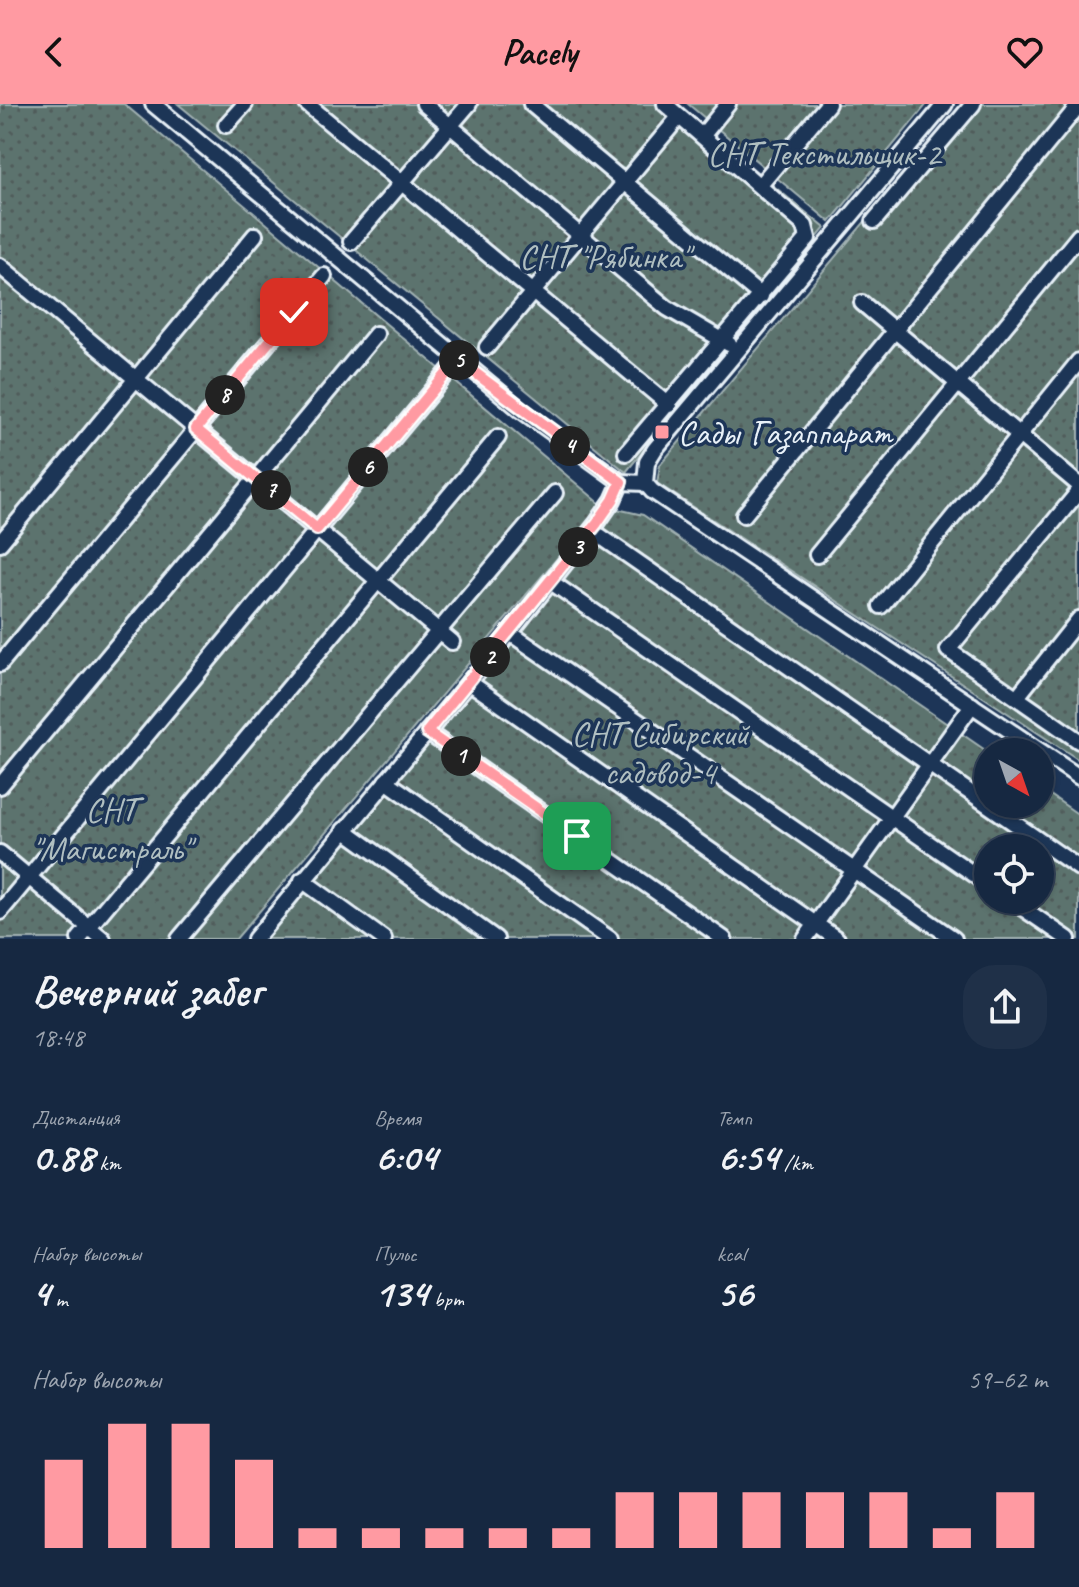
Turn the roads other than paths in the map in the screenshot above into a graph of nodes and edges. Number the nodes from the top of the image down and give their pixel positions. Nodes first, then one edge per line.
1 (153, 104) edge
2 (245, 104) edge
3 (307, 104) edge
4 (424, 104) edge
5 (469, 104) edge
6 (531, 104) edge
7 (665, 104) edge
8 (728, 104) edge
9 (828, 104) edge
10 (945, 104) edge
11 (973, 104) edge
12 (1078, 105) edge
13 (679, 117) junction
14 (226, 125) dead end
15 (451, 126) junction
16 (703, 135) junction
17 (624, 182) junction
18 (402, 184) junction
19 (760, 185) junction
20 (874, 221) dead end
21 (255, 235) dead end
22 (581, 235) junction
23 (1079, 236) edge
24 (351, 242) dead end
25 (0, 266) edge
26 (324, 276) dead end
27 (534, 292) junction
28 (761, 296) junction
29 (862, 303) dead end
30 (896, 329) junction
31 (376, 334) dead end
32 (723, 341) junction
33 (487, 347) dead end
34 (740, 350) junction
35 (458, 360) junction
36 (1079, 361) edge
37 (137, 379) junction
38 (958, 383) junction
39 (669, 405) junction
40 (196, 429) junction
41 (1019, 435) junction
42 (498, 437) dead end
43 (626, 453) dead end
44 (256, 478) junction
45 (621, 482) junction
46 (645, 483) junction
47 (1079, 488) edge
48 (555, 493) dead end
49 (744, 515) dead end
50 (317, 529) junction
51 (600, 536) dead end
52 (0, 543) edge
53 (817, 555) dead end
54 (377, 580) junction
55 (551, 582) junction
56 (881, 606) dead end
57 (1079, 619) edge
58 (439, 632) junction
59 (510, 633) junction
60 (452, 642) dead end
61 (0, 664) edge
62 (469, 682) junction
63 (1017, 697) junction
64 (972, 705) junction
65 (427, 732) junction
66 (1079, 741) edge
67 (926, 764) junction
68 (1079, 777) edge
69 (386, 781) junction
70 (0, 786) edge
71 (889, 817) junction
72 (344, 830) junction
73 (0, 853) edge
74 (1079, 868) edge
75 (853, 869) junction
76 (974, 875) edge
77 (29, 877) junction
78 (302, 880) junction
79 (0, 912) edge
80 (1031, 914) edge
81 (815, 924) junction
82 (84, 933) edge
83 (261, 937) edge
84 (103, 939) edge
85 (179, 939) edge
86 (384, 939) edge
87 (496, 939) edge
88 (610, 939) edge
89 (724, 939) edge
90 (805, 939) edge
91 (837, 939) edge
92 (954, 939) edge
93 (1068, 939) edge

1 - 35 street
2 - 14 street
3 - 18 street
4 - 15 street
5 - 15 street
6 - 17 street
7 - 13 street
8 - 16 street
9 - 19 street
10 - 34 street
11 - 20 street
12 - 30 street
13 - 16 street
13 - 17 street
15 - 18 street
15 - 22 street
16 - 19 street
17 - 22 street
17 - 28 street
18 - 24 street
18 - 27 street
19 - 28 street
21 - 37 street
22 - 27 street
22 - 32 street
23 - 38 street
25 - 37 street
26 - 40 street
27 - 33 street
27 - 39 street
28 - 32 street
29 - 30 street
30 - 38 street
30 - 49 street
31 - 44 street
32 - 34 street
32 - 39 street
34 - 46 street
35 - 45 street
35 - 50 street
36 - 41 street
37 - 40 street
37 - 52 street
38 - 41 street
38 - 53 street
39 - 43 street
40 - 44 street
40 - 61 street
41 - 47 street
41 - 56 street
42 - 54 street
44 - 50 street
44 - 70 street
45 - 46 street
45 - 55 street
46 - 64 street
47 - 63 street
48 - 58 street
50 - 54 street
50 - 77 street
51 - 67 street
54 - 58 street
54 - 82 street
55 - 59 street
55 - 71 street
57 - 63 street
58 - 60 street
58 - 85 street
59 - 62 street
59 - 75 street
62 - 65 street
62 - 81 street
63 - 66 street
64 - 67 street
64 - 68 street
65 - 69 street
65 - 89 street
67 - 71 street
67 - 74 street
69 - 72 street
69 - 88 street
71 - 75 street
71 - 76 street
72 - 78 street
72 - 87 street
73 - 77 street
75 - 81 street
75 - 92 street
77 - 79 street
77 - 82 street
78 - 83 street
78 - 86 street
80 - 93 street
81 - 90 street
81 - 91 street
82 - 84 street

